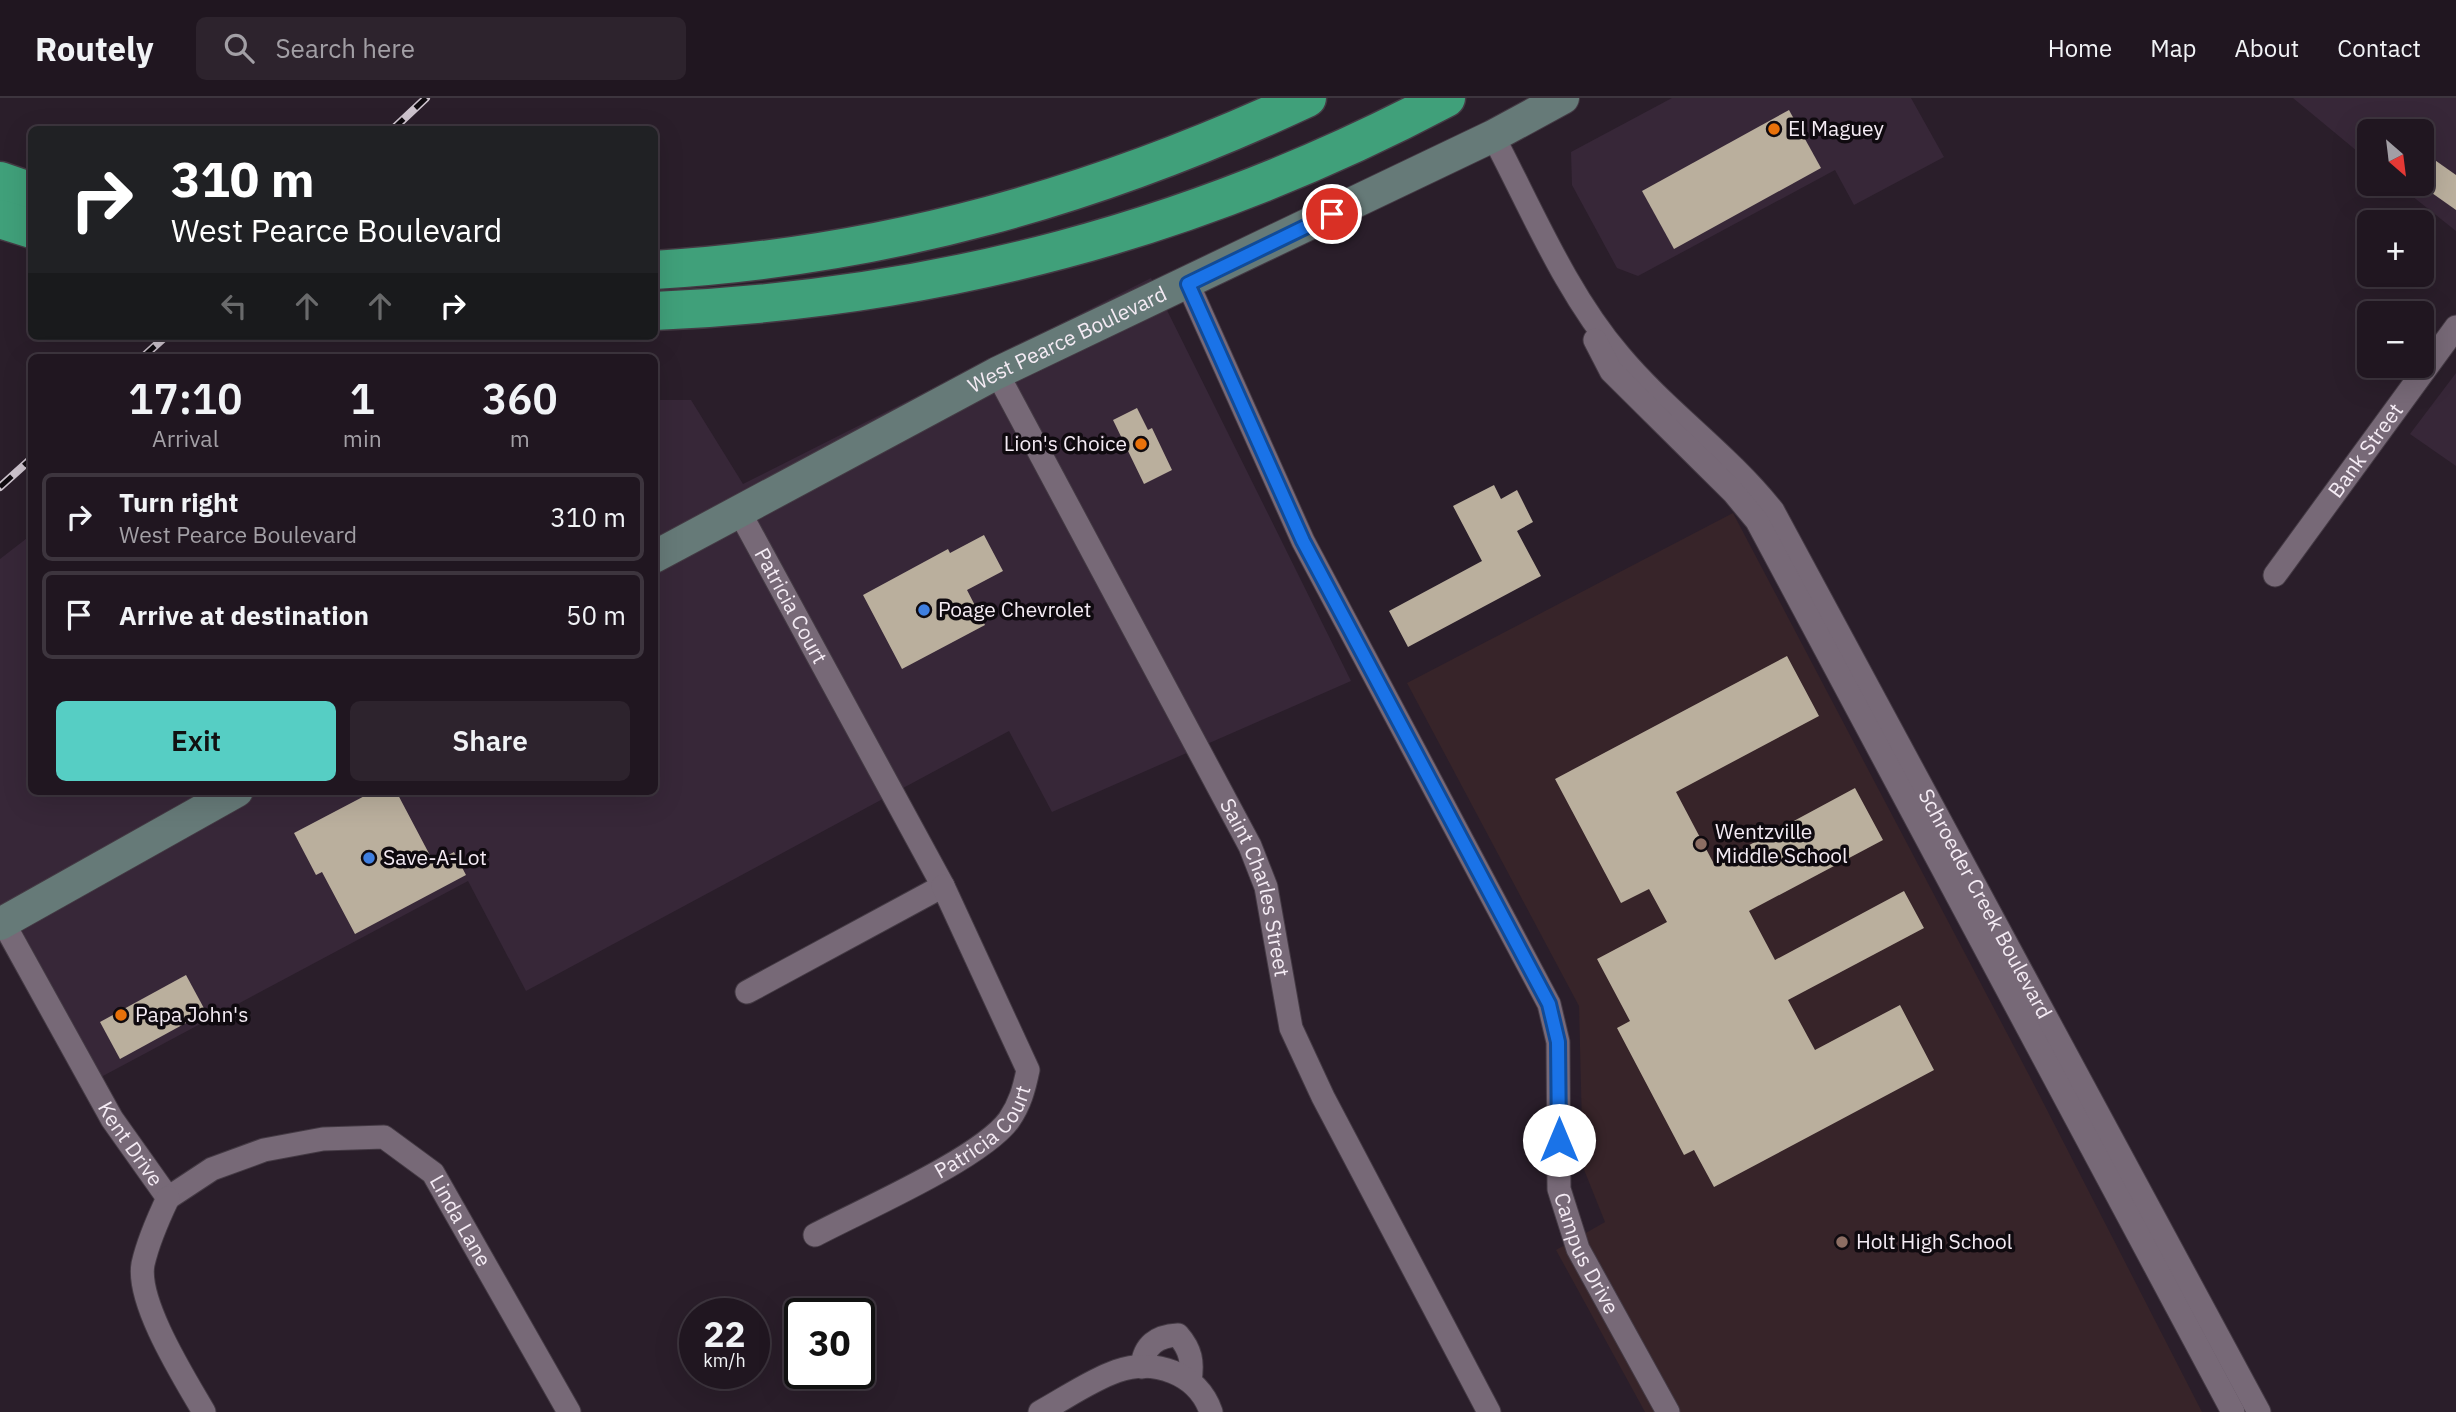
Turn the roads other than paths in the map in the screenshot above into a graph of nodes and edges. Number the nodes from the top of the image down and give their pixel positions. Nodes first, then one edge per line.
1 (1307, 98) edge
2 (1446, 98) edge
3 (1563, 98) edge
4 (1493, 136) junction
5 (0, 181) edge
6 (28, 191) edge
7 (0, 219) edge
8 (28, 228) edge
9 (658, 270) edge
10 (1188, 284) junction
11 (658, 311) edge
12 (2456, 327) edge
13 (998, 373) junction
14 (1674, 423) junction
15 (739, 510) junction
16 (658, 555) edge
17 (2275, 575) dead end
18 (230, 795) edge
19 (943, 886) junction
20 (2, 923) edge
21 (747, 992) dead end
22 (168, 1198) junction
23 (815, 1235) dead end
24 (1142, 1367) junction
25 (1189, 1381) junction
26 (204, 1412) edge
27 (569, 1412) edge
28 (1040, 1412) edge
29 (1211, 1412) edge
30 (1489, 1412) edge
31 (1668, 1412) edge
32 (2233, 1412) edge
33 (2259, 1412) edge

1 - 9 highway
2 - 11 highway
3 - 4 main road, West Pearce Boulevard
4 - 10 main road, West Pearce Boulevard
4 - 14 street, Schroeder Creek Boulevard
5 - 6 highway
7 - 8 highway
10 - 13 main road, West Pearce Boulevard
10 - 31 street, Campus Drive
12 - 17 street, Bank Street
13 - 15 main road, West Pearce Boulevard
13 - 30 street, Saint Charles Street
14 - 32 street, Schroeder Creek Boulevard
14 - 33 street, Schroeder Creek Boulevard
15 - 16 main road, West Pearce Boulevard
15 - 19 street, Patricia Court
18 - 20 main road
19 - 21 street
19 - 23 street, Patricia Court
20 - 22 street, Kent Drive
22 - 26 street, Kent Drive
22 - 27 street, Linda Lane
24 - 25 street
24 - 25 street
24 - 28 street
25 - 29 street

